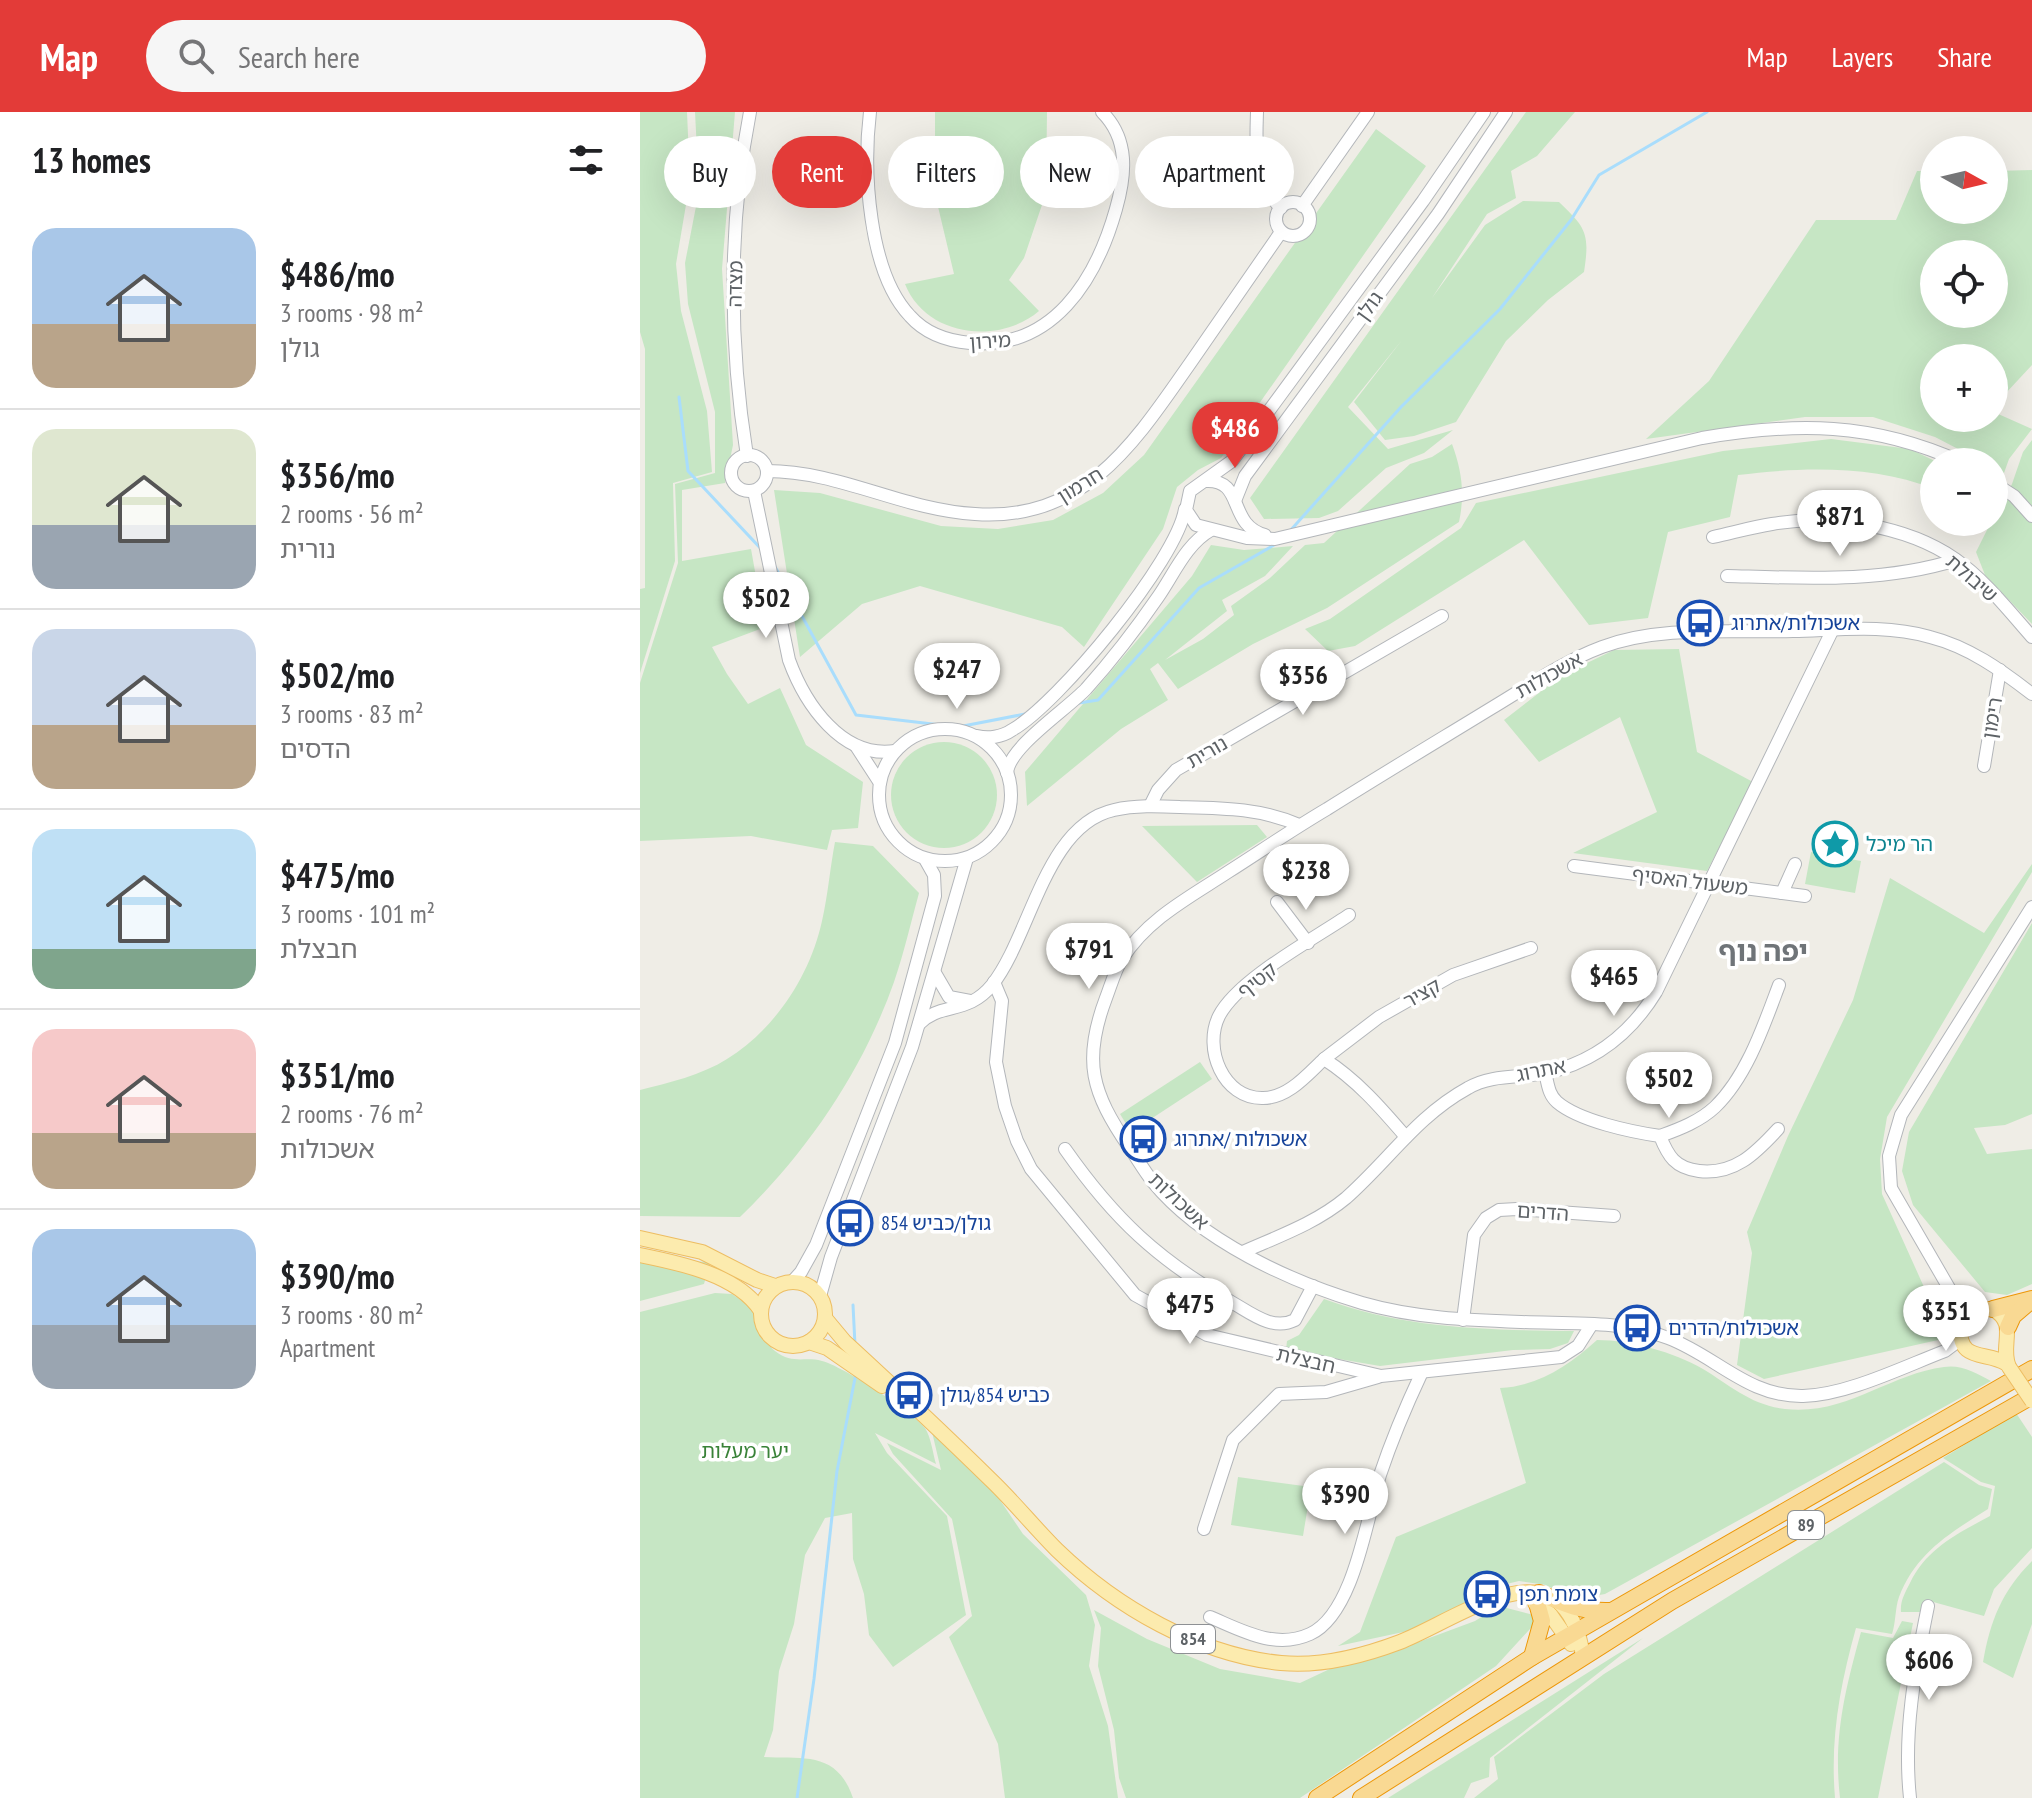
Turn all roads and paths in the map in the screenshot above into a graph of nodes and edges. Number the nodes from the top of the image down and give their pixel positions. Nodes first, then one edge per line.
1 (750, 112) edge
2 (870, 112) edge
3 (1102, 112) edge
4 (1257, 112) edge
5 (1368, 112) edge
6 (1484, 112) edge
7 (1506, 112) edge
8 (1257, 136) edge
9 (1294, 204) edge
10 (1302, 206) junction
11 (1281, 208) edge
12 (1281, 232) junction
13 (1930, 448) edge
14 (747, 456) junction
15 (767, 471) junction
16 (1206, 481) junction
17 (754, 491) junction
18 (2008, 492) edge
19 (1235, 503) junction
20 (1186, 506) junction
21 (2032, 516) edge
22 (1213, 530) junction
23 (1282, 537) junction
24 (1713, 537) dead end
25 (1956, 560) junction
26 (1727, 576) dead end
27 (1442, 616) dead end
28 (1833, 629) junction
29 (2032, 637) edge
30 (2000, 670) junction
31 (2032, 694) edge
32 (974, 735) junction
33 (854, 744) junction
34 (895, 751) junction
35 (1984, 766) dead end
36 (1007, 773) junction
37 (880, 783) junction
38 (1150, 806) junction
39 (1299, 825) junction
40 (967, 858) junction
41 (925, 859) junction
42 (1795, 864) dead end
43 (1574, 866) dead end
44 (1709, 883) junction
45 (1782, 893) junction
46 (1805, 896) dead end
47 (1277, 902) dead end
48 (2032, 907) edge
49 (1349, 915) dead end
50 (1308, 943) junction
51 (1531, 948) dead end
52 (935, 972) junction
53 (994, 982) junction
54 (1779, 985) dead end
55 (976, 999) junction
56 (919, 1024) junction
57 (1324, 1059) junction
58 (1545, 1073) junction
59 (1778, 1129) dead end
60 (1660, 1136) junction
61 (1406, 1137) junction
62 (1065, 1149) dead end
63 (1614, 1216) dead end
64 (640, 1238) edge
65 (1243, 1252) junction
66 (640, 1255) edge
67 (792, 1282) junction
68 (775, 1286) junction
69 (1313, 1286) junction
70 (1953, 1295) junction
71 (820, 1296) junction
72 (2032, 1299) edge
73 (1986, 1308) junction
74 (761, 1311) junction
75 (825, 1318) junction
76 (1463, 1320) junction
77 (1592, 1324) junction
78 (1960, 1329) junction
79 (2007, 1335) junction
80 (809, 1342) junction
81 (1945, 1351) junction
82 (1979, 1355) junction
83 (2008, 1366) junction
84 (2032, 1369) edge
85 (1422, 1372) junction
86 (1381, 1376) junction
87 (2032, 1399) edge
88 (957, 1446) junction
89 (1204, 1529) dead end
90 (1538, 1598) junction
91 (1928, 1606) dead end
92 (1612, 1610) junction
93 (1210, 1617) dead end
94 (1572, 1634) junction
95 (1583, 1656) junction
96 (1532, 1657) junction
97 (1317, 1798) edge
98 (1361, 1798) edge
99 (1910, 1798) edge

1 - 14 street, מצדה
2 - 3 street, מירון
4 - 8 street
5 - 10 street
6 - 16 street, גולן
7 - 19 street, גולן
9 - 10 street
10 - 12 street
11 - 12 street
12 - 15 street, חרמון
13 - 23 street
14 - 15 street
14 - 17 street
15 - 17 street
16 - 19 street
16 - 20 street
17 - 33 street
18 - 21 street
19 - 22 street
19 - 23 street
20 - 22 street
20 - 32 street
22 - 23 street
22 - 36 street
24 - 25 street, שיבולת
25 - 26 street
25 - 29 street, שיבולת
27 - 38 street, נורית
28 - 30 street, אשכולות
28 - 39 street, אשכולות
28 - 44 street, אתרוג
30 - 31 street, אשכולות
30 - 35 street, רימון
32 - 34 street
32 - 36 street
33 - 34 street
33 - 37 street
34 - 37 street
36 - 40 street
37 - 41 street
38 - 39 street
38 - 53 street
39 - 65 street, אשכולות
40 - 41 street
40 - 52 street
41 - 67 street
42 - 45 street
43 - 44 street, משעול האסיף
44 - 45 street, משעול האסיף
44 - 58 street, אתרוג
45 - 46 street, משעול האסיף
47 - 50 street
48 - 70 street
49 - 50 street, קטיף
50 - 57 street, קטיף
51 - 57 street, קציר
52 - 55 street
52 - 56 street
53 - 55 street
53 - 86 street, חבצלת
54 - 60 street
55 - 56 street
56 - 71 street
57 - 61 street
58 - 60 street
58 - 61 street, אתרוג
59 - 60 street
61 - 65 street, אתרוג
62 - 69 street
63 - 76 street, הדרים
64 - 68 main road
65 - 69 street, אשכולות
66 - 74 main road, 854
67 - 68 main road
67 - 71 main road
68 - 74 main road
69 - 76 street, אשכולות
70 - 73 street
70 - 78 street
71 - 75 main road, 854
72 - 73 highway
72 - 79 highway
73 - 78 main road
73 - 79 main road
74 - 80 main road, 854
75 - 80 main road
75 - 88 main road, 854
76 - 77 street, אשכולות
77 - 81 street, אשכולות
77 - 85 street, חבצלת
78 - 81 street
78 - 82 main road
79 - 82 main road
79 - 83 main road
80 - 88 main road, 854
81 - 82 street, אשכולות
82 - 83 main road
83 - 87 main road, bridge
84 - 92 highway, 89
85 - 86 street, חבצלת
85 - 93 street
86 - 89 street
87 - 95 highway, 89
88 - 90 main road, 854
90 - 92 highway
90 - 94 main road
90 - 96 highway
91 - 99 street
92 - 94 highway, 89
94 - 95 main road
94 - 96 highway, 89
95 - 98 highway, 89
96 - 97 highway, 89

